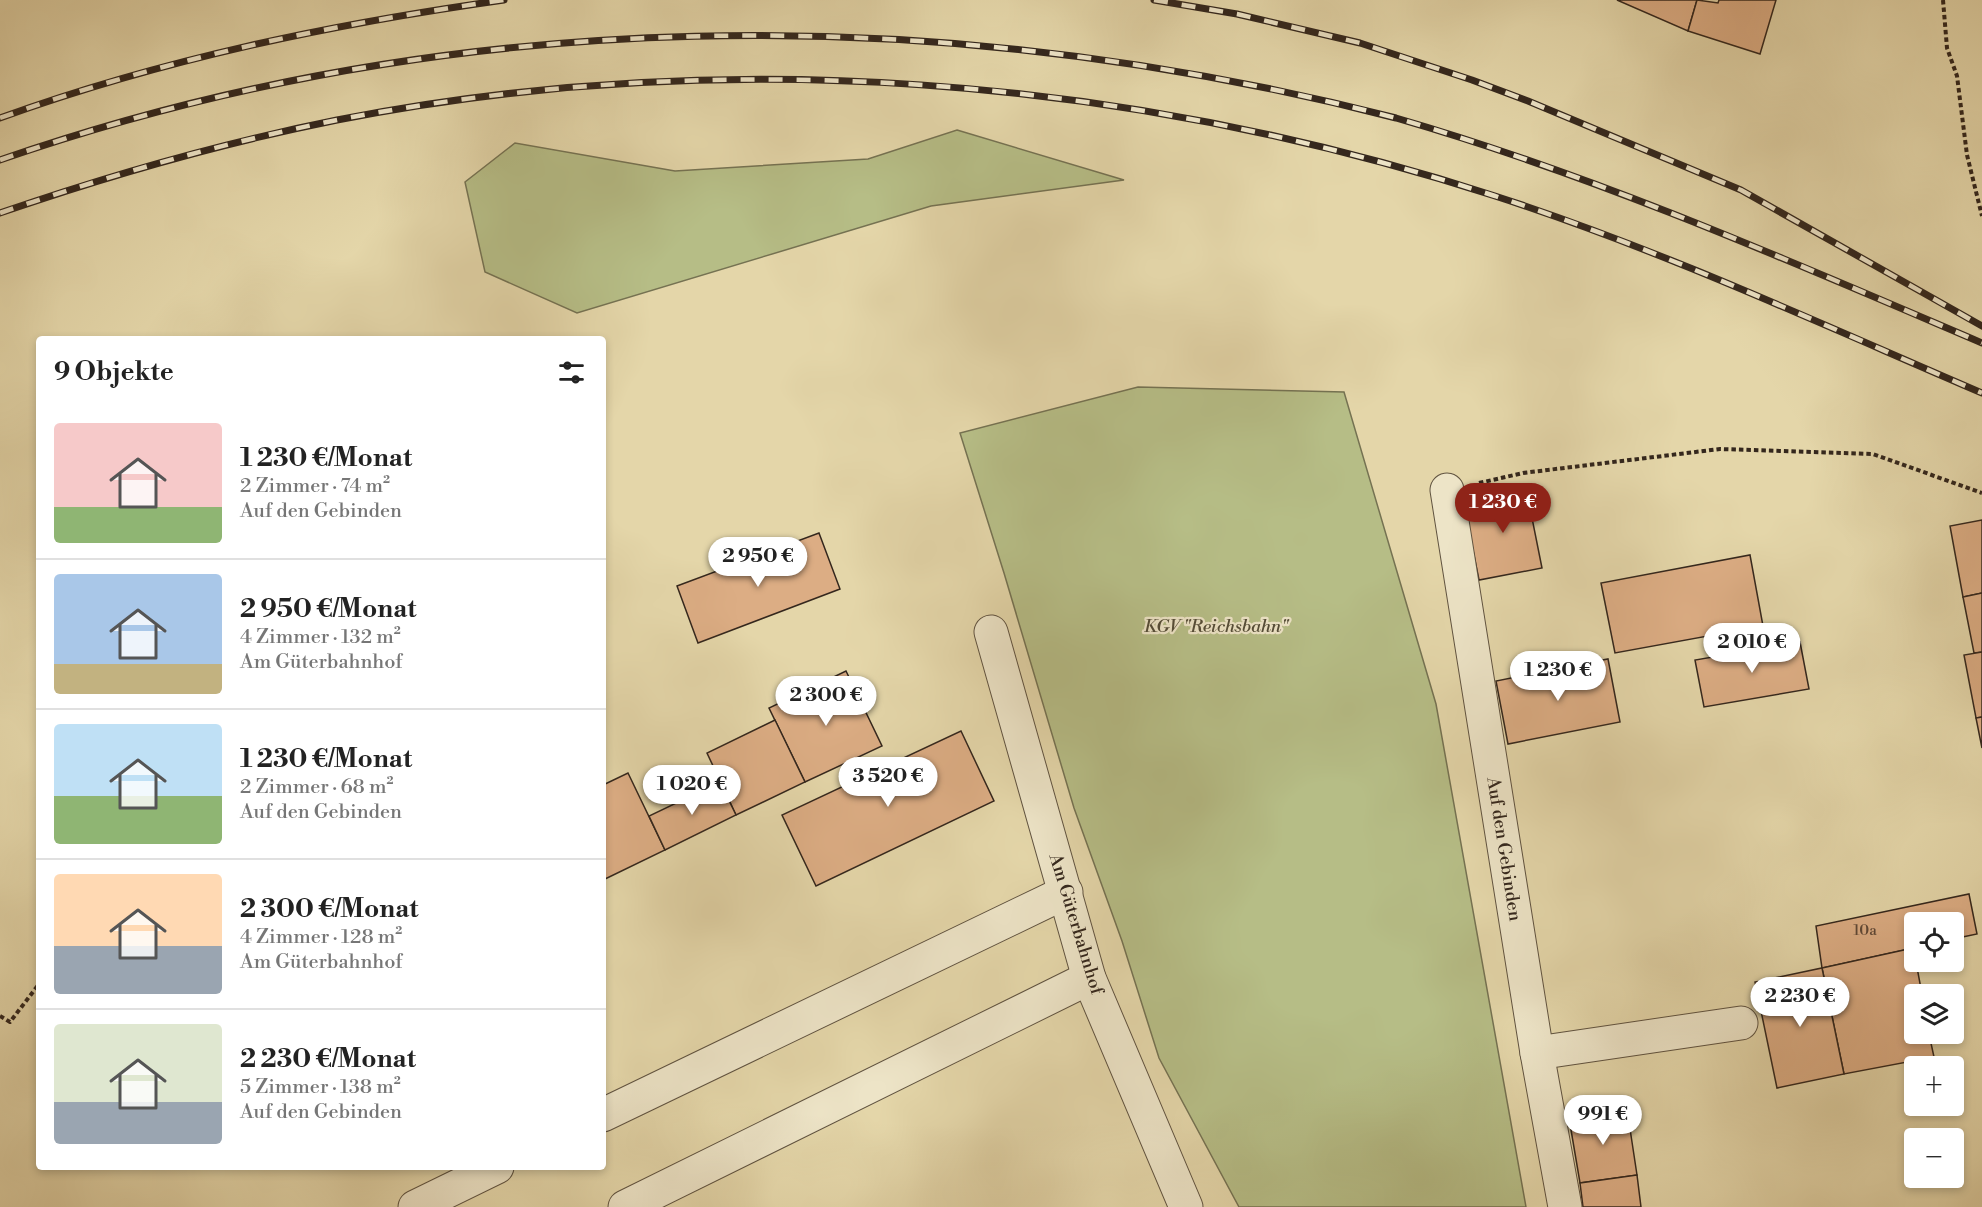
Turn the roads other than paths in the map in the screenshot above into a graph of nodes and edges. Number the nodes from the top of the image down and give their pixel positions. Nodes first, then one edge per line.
1 (1447, 490) road end
2 (991, 632) dead end
3 (1066, 892) junction
4 (1089, 978) junction
5 (1741, 1023) dead end
6 (1537, 1053) junction
7 (606, 1114) edge
8 (491, 1170) edge
9 (415, 1207) edge
10 (625, 1207) edge
11 (1186, 1207) edge
12 (1565, 1207) edge

1 - 6 street, Auf den Gebinden
2 - 3 street, Am Güterbahnhof
3 - 4 street, Am Güterbahnhof
3 - 7 street
4 - 10 street
4 - 11 street, Am Güterbahnhof
5 - 6 street
6 - 12 street, Auf den Gebinden
8 - 9 street

